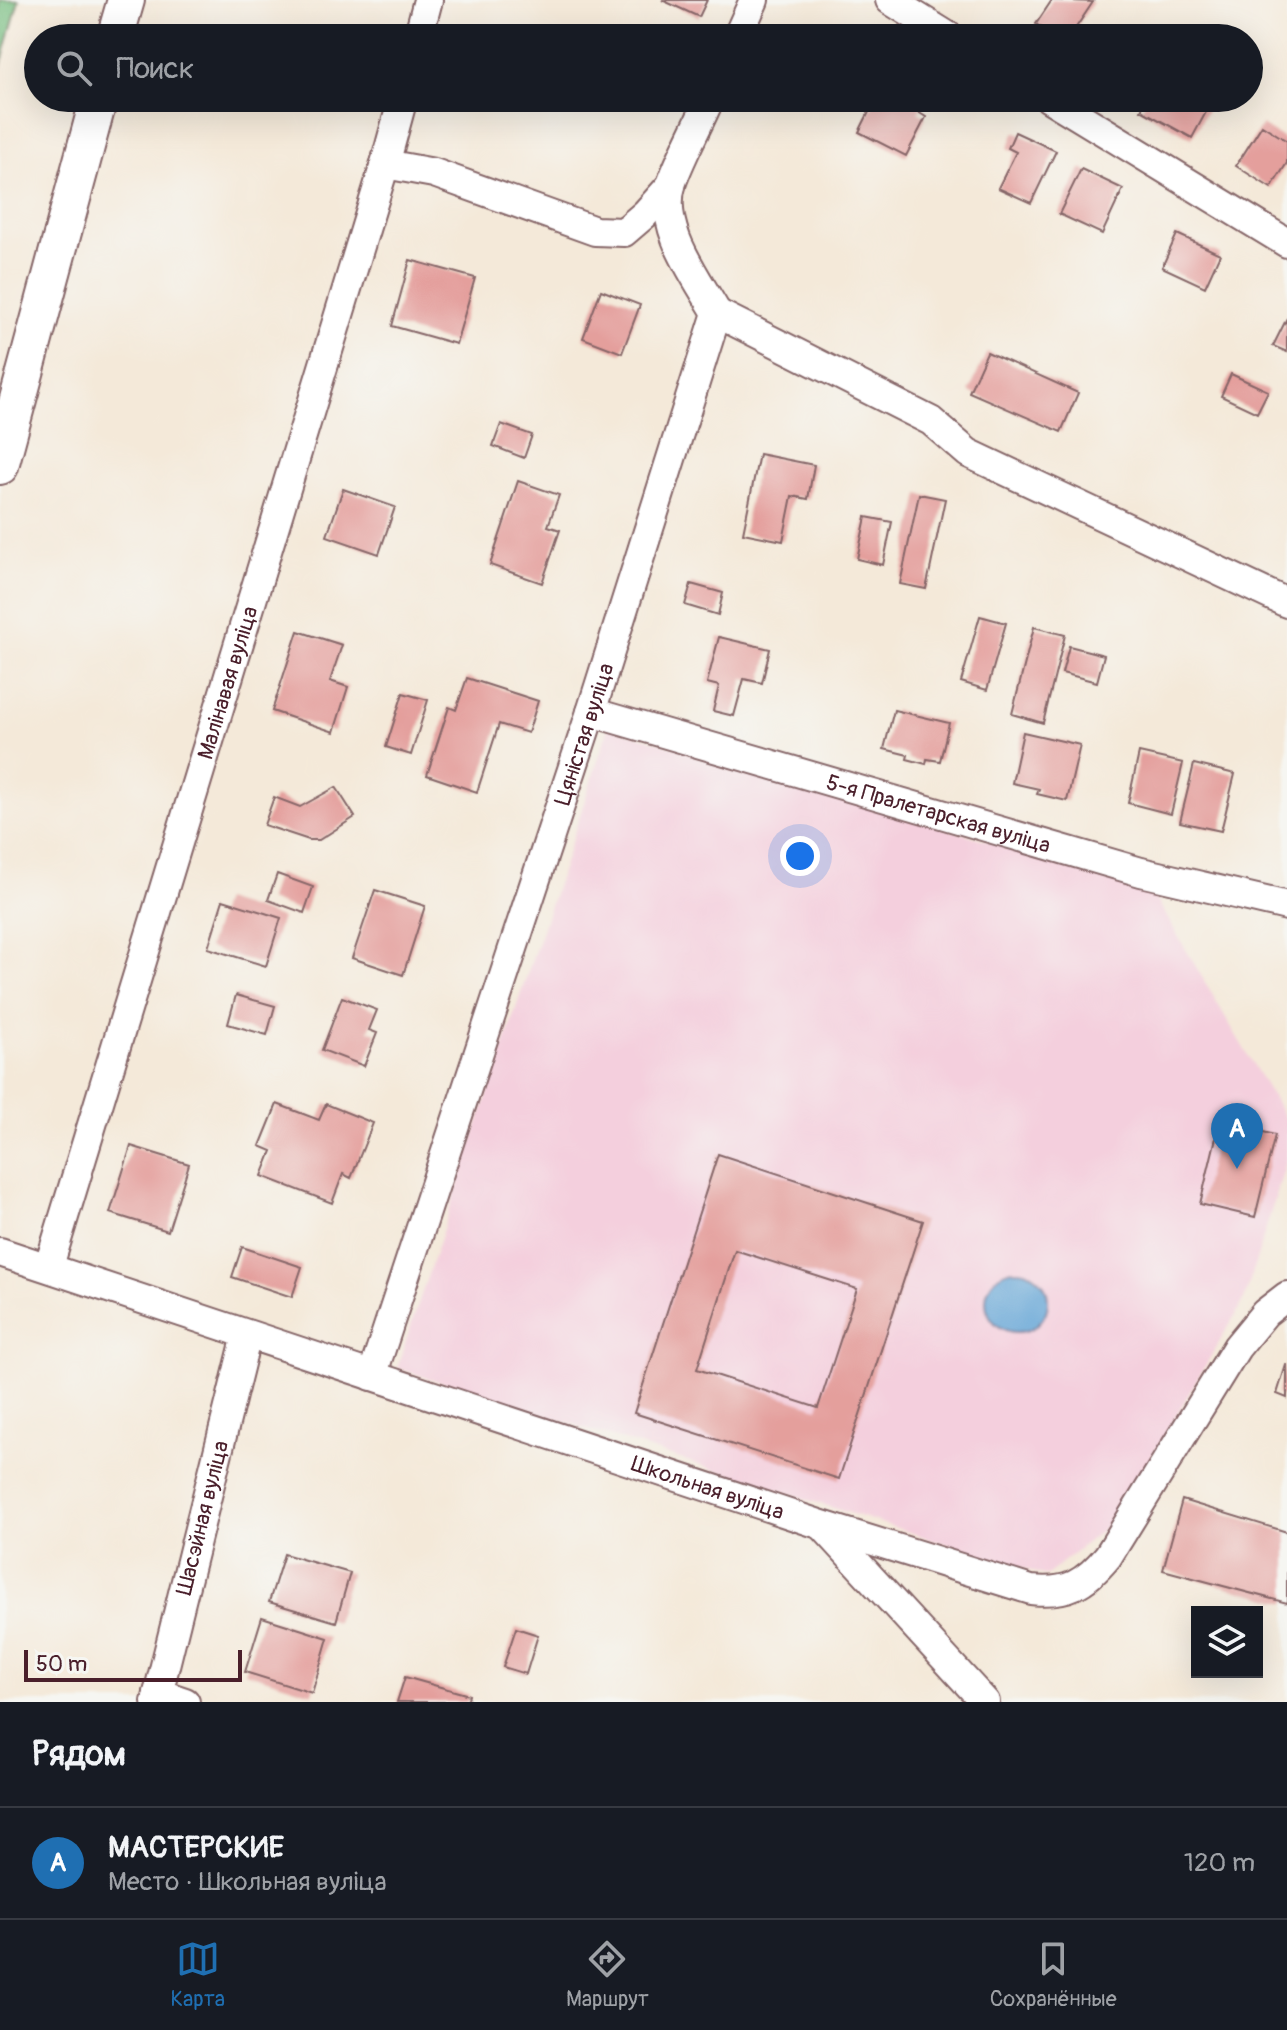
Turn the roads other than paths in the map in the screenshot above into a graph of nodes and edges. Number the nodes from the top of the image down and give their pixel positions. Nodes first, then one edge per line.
1 (126, 0) edge
2 (428, 0) edge
3 (754, 0) edge
4 (890, 0) edge
5 (119, 24) edge
6 (422, 24) edge
7 (743, 24) edge
8 (929, 24) edge
9 (95, 112) edge
10 (399, 112) edge
11 (704, 112) edge
12 (1072, 112) edge
13 (385, 164) junction
14 (671, 185) junction
15 (1287, 243) edge
16 (717, 313) junction
17 (0, 466) edge
18 (1287, 603) edge
19 (591, 712) junction
20 (1287, 906) edge
21 (0, 1252) edge
22 (49, 1266) junction
23 (1287, 1296) edge
24 (247, 1335) junction
25 (372, 1376) junction
26 (822, 1525) junction
27 (167, 1699) edge
28 (985, 1702) edge

1 - 5 main road
2 - 6 street
3 - 7 street
4 - 8 street
9 - 17 main road
10 - 13 street, Малінавая вуліца
11 - 14 street
12 - 15 street
13 - 14 street
13 - 22 street, Малінавая вуліца
14 - 16 street
16 - 18 street
16 - 19 street, Цяністая вуліца
19 - 20 street, 5-я Пралетарская вуліца
19 - 25 street, Цяністая вуліца
21 - 22 street, Школьная вуліца
22 - 24 street, Школьная вуліца
23 - 26 street, Школьная вуліца
24 - 25 street, Школьная вуліца
24 - 27 street, Шасэйная вуліца
25 - 26 street, Школьная вуліца
26 - 28 street

